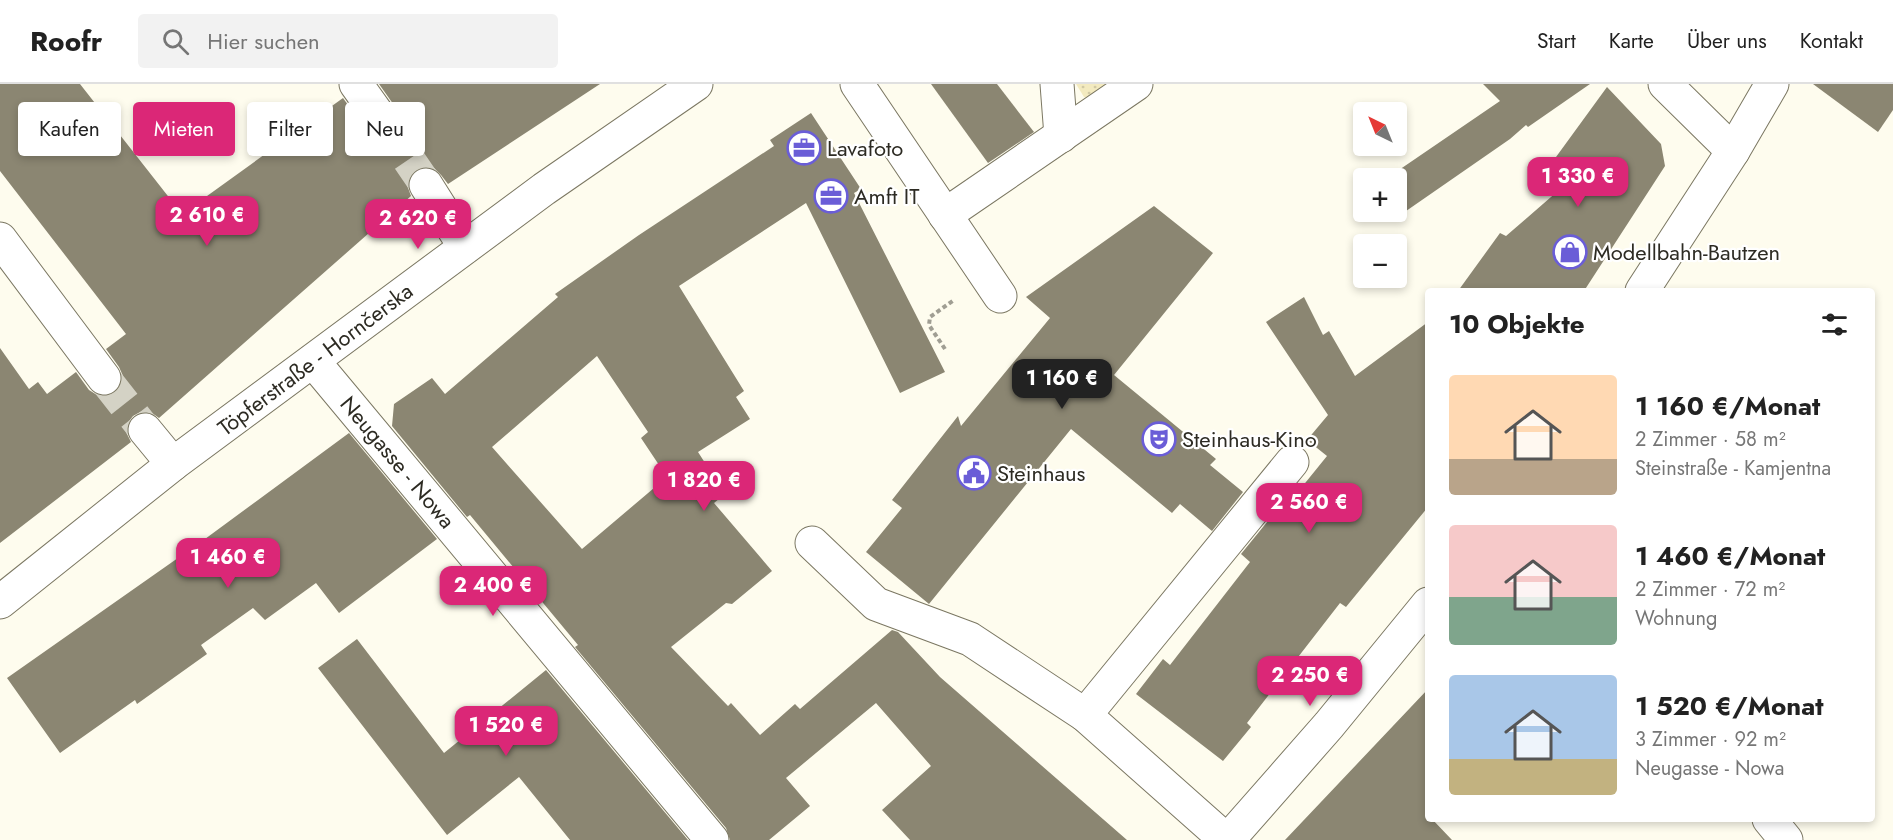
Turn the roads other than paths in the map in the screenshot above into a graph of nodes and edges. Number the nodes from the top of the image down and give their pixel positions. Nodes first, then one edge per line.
1 (356, 84) edge
2 (696, 84) edge
3 (856, 84) edge
4 (1057, 84) edge
5 (1136, 84) edge
6 (1665, 84) edge
7 (1767, 93) edge
8 (369, 102) tunnel mouth
9 (1061, 136) junction
10 (1733, 151) junction
11 (426, 185) tunnel mouth
12 (945, 215) junction
13 (0, 239) edge
14 (465, 247) junction
15 (1644, 288) edge
16 (1000, 296) dead end
17 (314, 361) junction
18 (104, 378) tunnel mouth
19 (145, 430) tunnel mouth
20 (1292, 462) dead end
21 (173, 464) junction
22 (812, 543) dead end
23 (0, 602) edge
24 (1425, 608) edge
25 (1085, 715) junction
26 (1771, 822) edge
27 (712, 840) edge
28 (1227, 840) edge
29 (1786, 840) edge

1 - 8 street
2 - 14 street, Töpferstraße - Hornčerska
3 - 12 street
4 - 9 street
5 - 9 street
6 - 10 street
7 - 10 street
9 - 12 street
10 - 15 street
11 - 14 street
12 - 16 street
13 - 18 street
14 - 17 street, Töpferstraße - Hornčerska
17 - 21 street, Töpferstraße - Hornčerska
17 - 27 street, Neugasse - Nowa
19 - 21 street
20 - 25 street
21 - 23 street, Töpferstraße - Hornčerska
22 - 25 street
24 - 28 street
25 - 28 street
26 - 29 street

